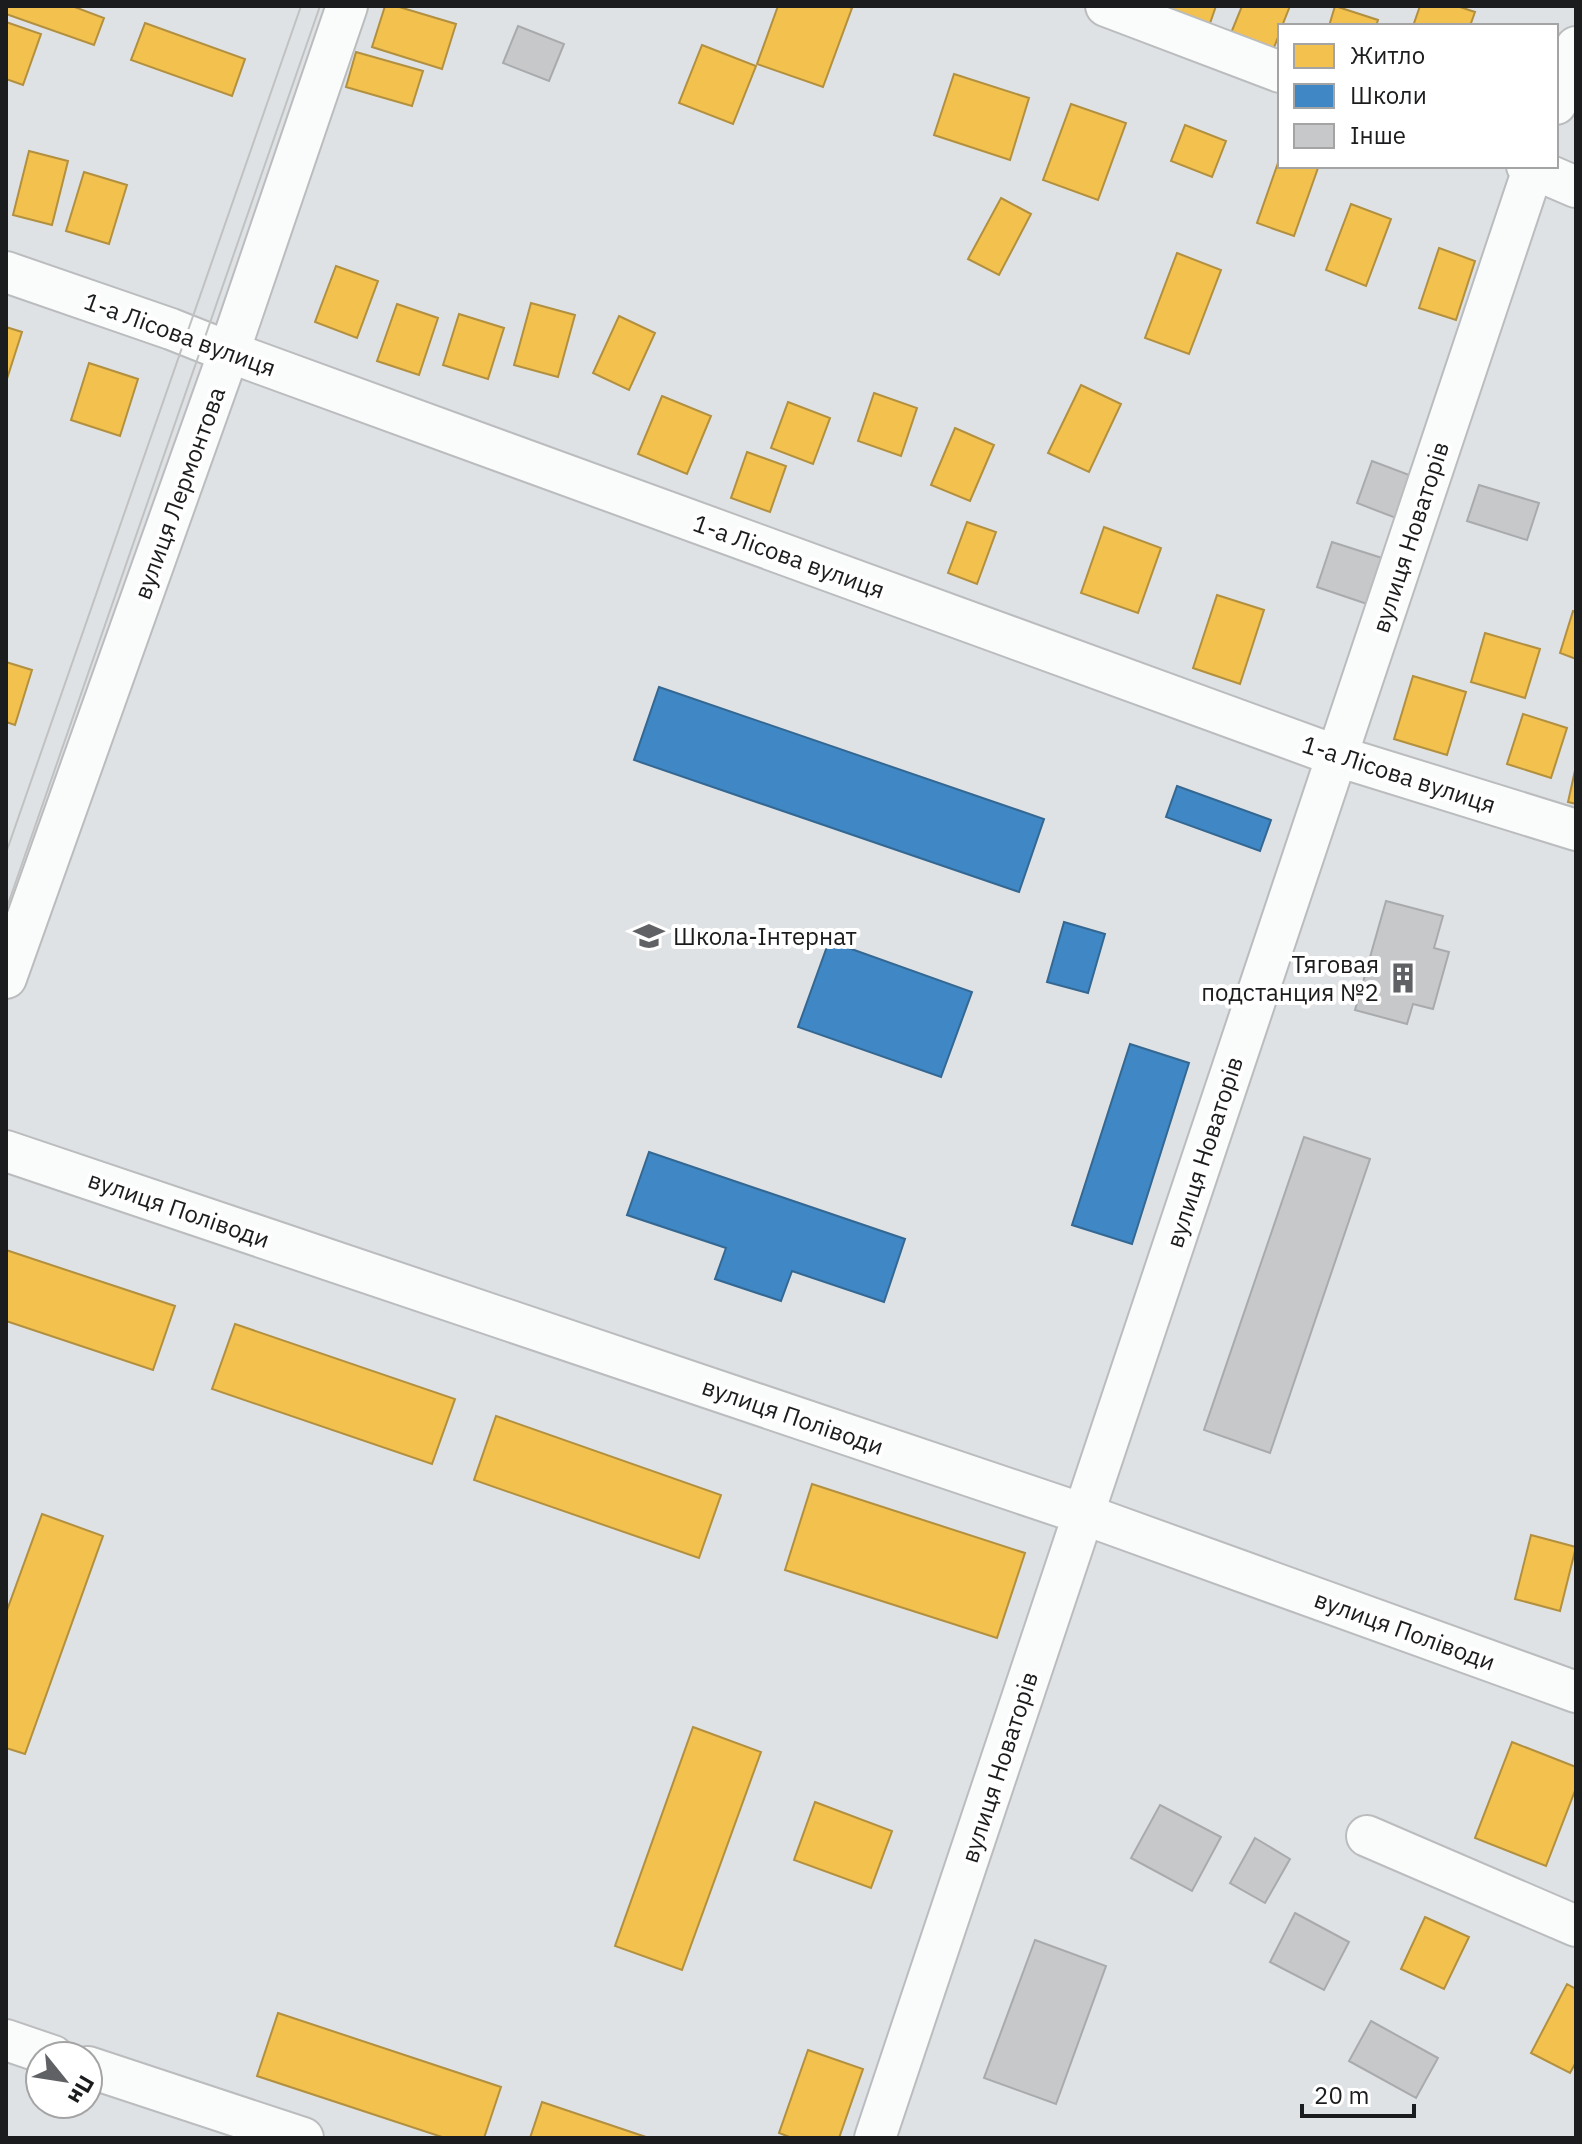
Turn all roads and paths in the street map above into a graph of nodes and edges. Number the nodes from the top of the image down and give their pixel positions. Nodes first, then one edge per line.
1 (347, 6) edge
2 (1106, 6) edge
3 (1576, 47) edge
4 (1278, 71) edge
5 (1558, 98) edge
6 (1532, 168) edge
7 (1534, 168) edge
8 (1576, 187) edge
9 (6, 272) edge
10 (229, 352) junction
11 (1337, 756) junction
12 (1576, 830) edge
13 (6, 978) edge
14 (6, 1151) edge
15 (1083, 1514) junction
16 (1576, 1692) edge
17 (1367, 1836) dead end
18 (1576, 1926) edge
19 (104, 2072) edge
20 (303, 2138) edge
21 (875, 2138) edge

1 - 10 street, вулиця Лермонтова
2 - 4 street
3 - 5 street
6 - 11 street, вулиця Новаторів
7 - 8 street
9 - 10 street, 1-а Лісова вулиця
10 - 11 street, 1-а Лісова вулиця
10 - 13 street, вулиця Лермонтова
11 - 12 street, 1-а Лісова вулиця
11 - 15 street, вулиця Новаторів
14 - 15 street, вулиця Поліводи
15 - 16 street, вулиця Поліводи
15 - 21 street, вулиця Новаторів
17 - 18 street
19 - 20 street

